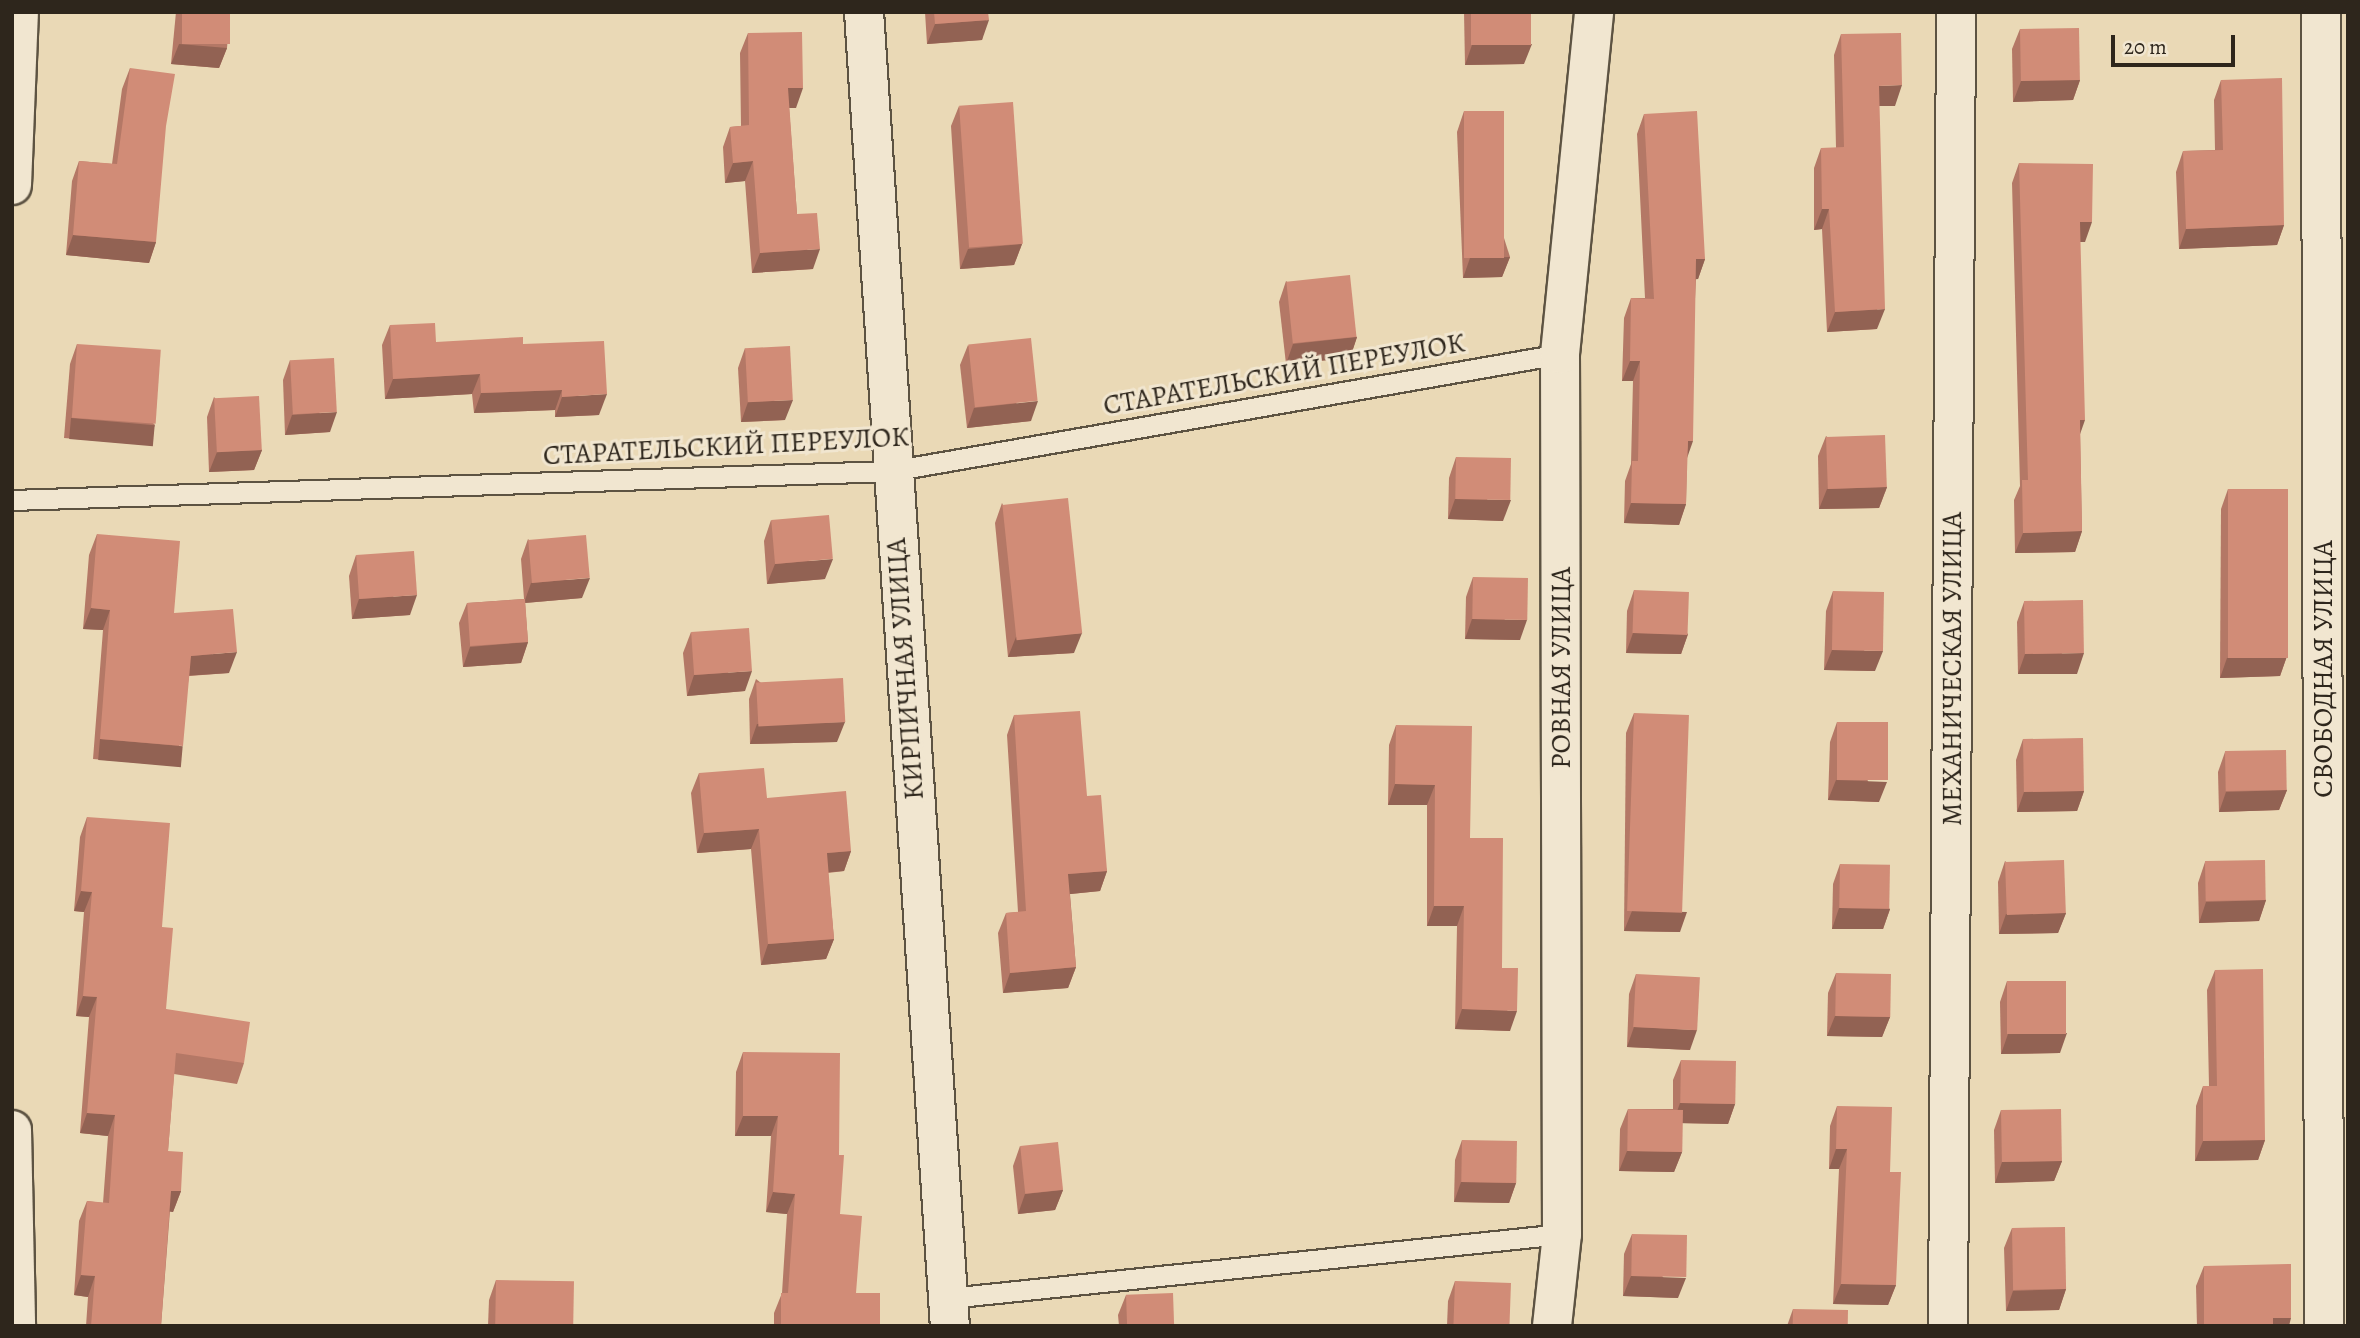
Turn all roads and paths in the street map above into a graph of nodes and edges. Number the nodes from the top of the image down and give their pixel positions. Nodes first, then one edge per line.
1 (19, 12) edge
2 (864, 12) edge
3 (1594, 12) edge
4 (1956, 12) edge
5 (2321, 12) edge
6 (12, 185) edge
7 (1560, 354) junction
8 (891, 471) junction
9 (12, 500) edge
10 (12, 1130) edge
11 (1562, 1234) junction
12 (949, 1312) edge
13 (16, 1326) edge
14 (1552, 1326) edge
15 (1948, 1326) edge
16 (2324, 1326) edge

1 - 6 street
2 - 8 street, КИРПИЧНАЯ УЛИЦА
3 - 7 street, РОВНАЯ УЛИЦА
4 - 15 street, МЕХАНИЧЕСКАЯ УЛИЦА
5 - 16 street, СВОБОДНАЯ УЛИЦА
7 - 8 lane, СТАРАТЕЛЬСКИЙ ПЕРЕУЛОК
7 - 11 street, РОВНАЯ УЛИЦА
8 - 9 lane, СТАРАТЕЛЬСКИЙ ПЕРЕУЛОК
8 - 12 street, КИРПИЧНАЯ УЛИЦА
10 - 13 street
11 - 12 lane
11 - 14 street, РОВНАЯ УЛИЦА

